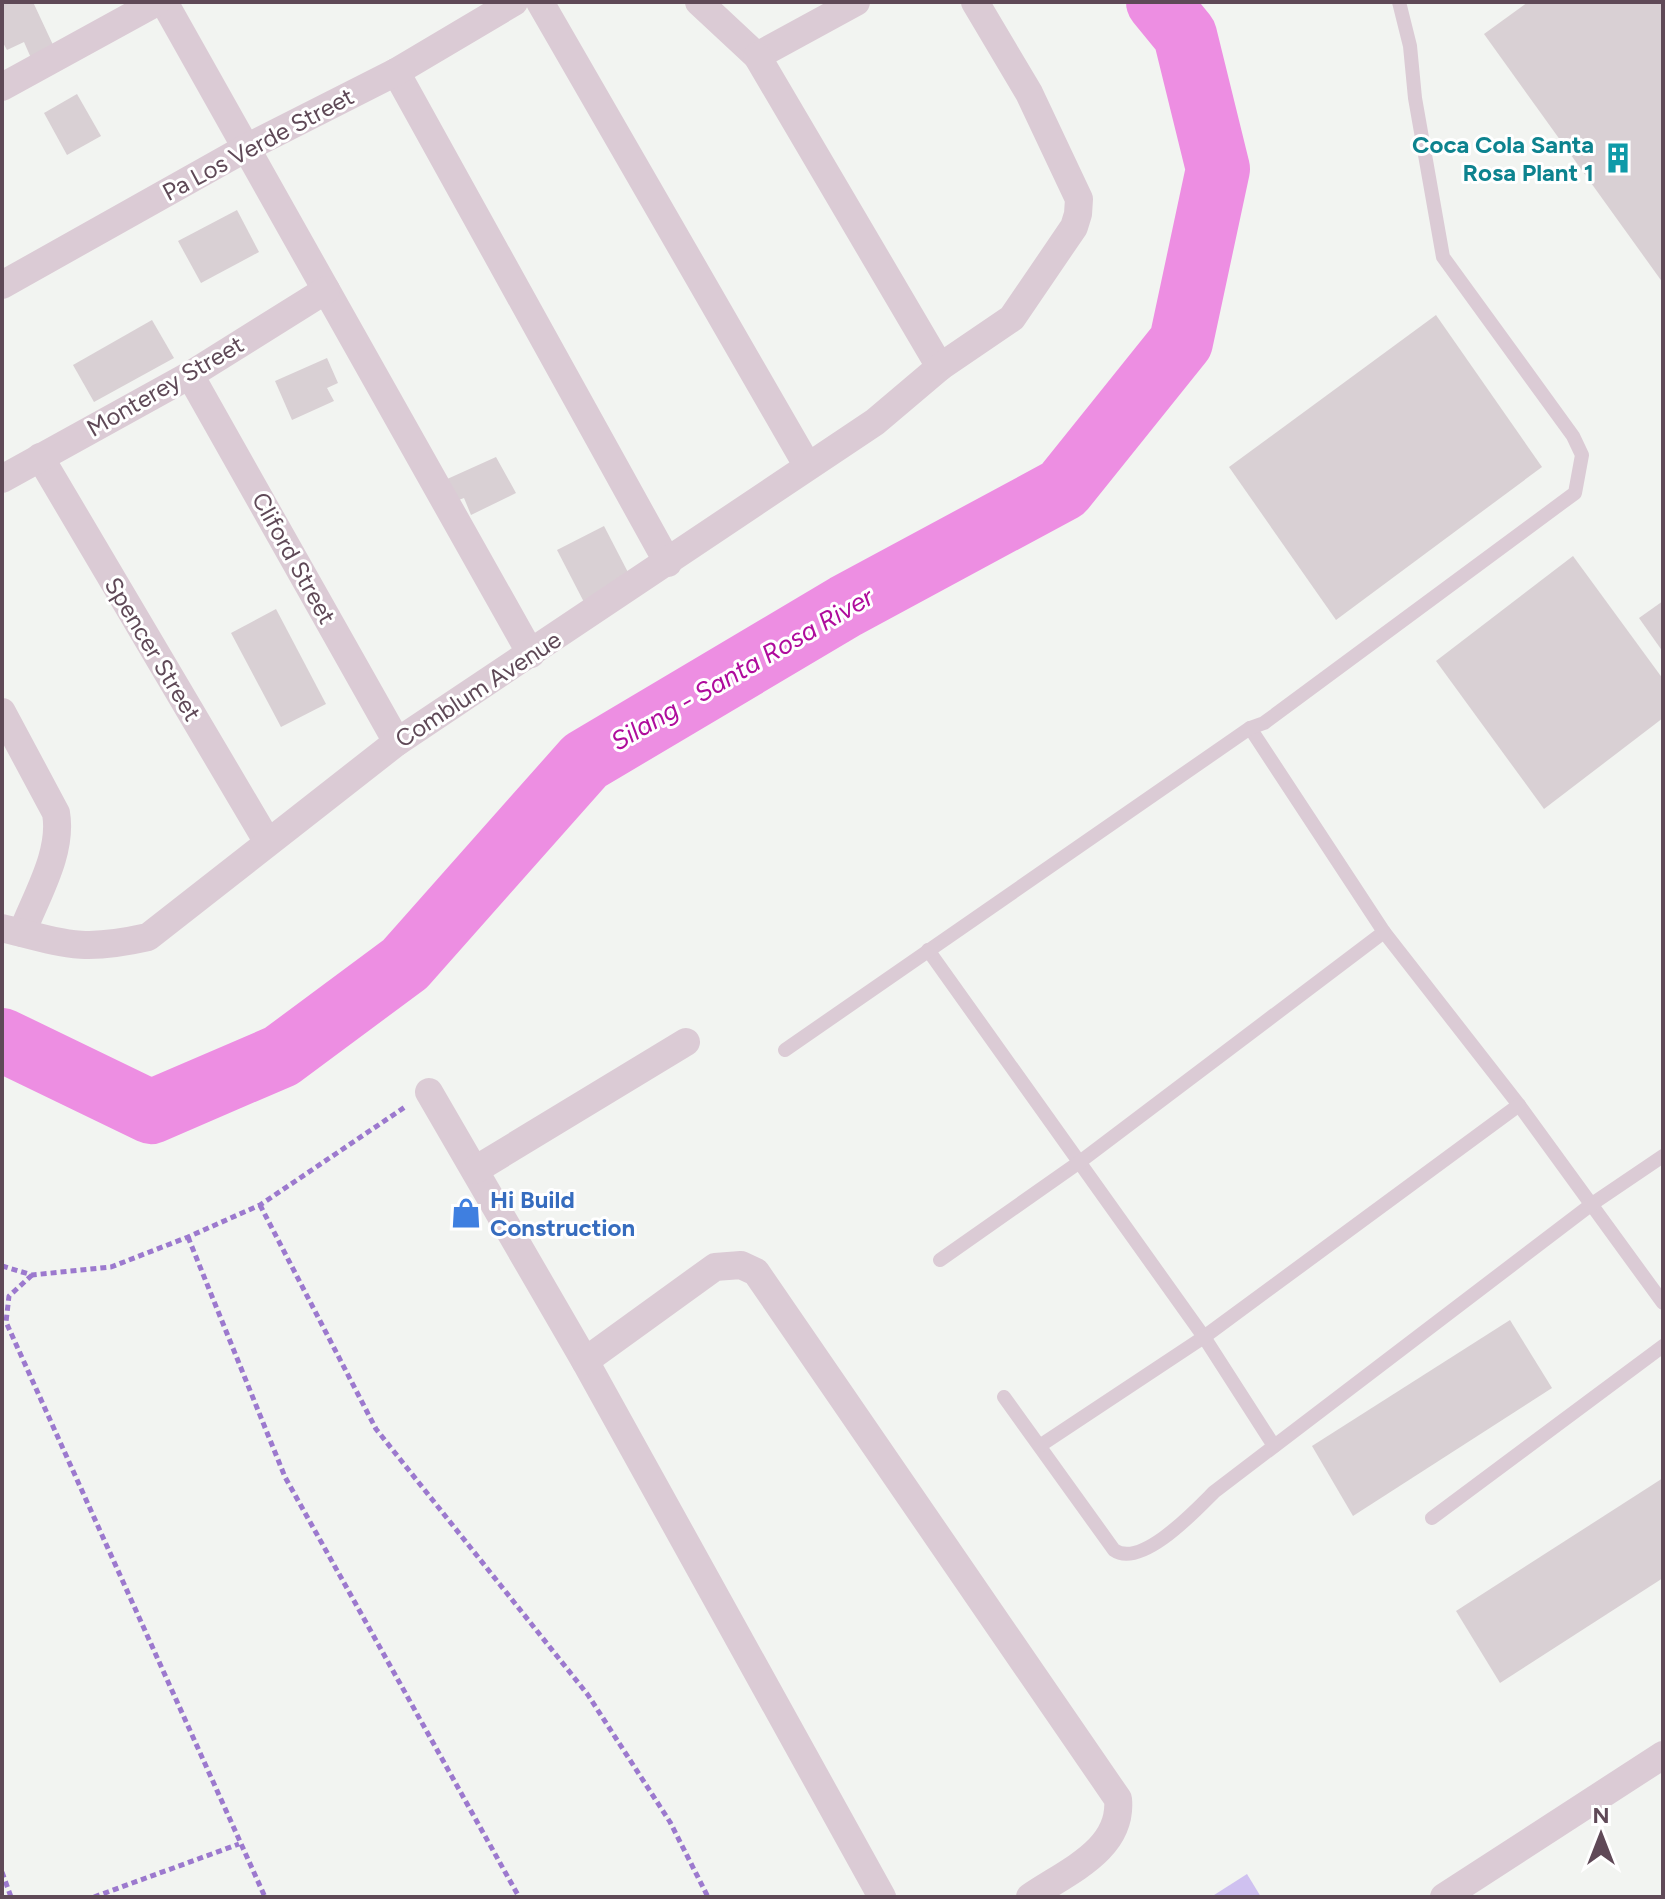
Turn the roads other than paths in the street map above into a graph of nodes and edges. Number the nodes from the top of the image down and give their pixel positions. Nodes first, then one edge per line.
1 (157, 2) edge
2 (164, 2) edge
3 (514, 2) edge
4 (540, 2) edge
5 (699, 2) edge
6 (856, 2) edge
7 (975, 2) edge
8 (1399, 2) edge
9 (757, 56) junction
10 (396, 72) junction
11 (2, 87) edge
12 (246, 148) junction
13 (2, 285) edge
14 (326, 290) junction
15 (940, 367) junction
16 (190, 375) junction
17 (40, 457) junction
18 (807, 465) junction
19 (2, 479) edge
20 (668, 563) junction
21 (531, 654) junction
22 (2, 712) edge
23 (1250, 728) junction
24 (397, 742) junction
25 (267, 841) junction
26 (12, 931) edge
27 (1384, 932) junction
28 (928, 950) junction
29 (686, 1042) dead end
30 (785, 1050) dead end
31 (429, 1092) road end
32 (1519, 1105) junction
33 (1663, 1156) edge
34 (1081, 1161) junction
35 (475, 1170) junction
36 (1592, 1204) junction
37 (940, 1260) dead end
38 (1663, 1303) edge
39 (1204, 1337) junction
40 (1663, 1346) edge
41 (585, 1361) junction
42 (1004, 1397) dead end
43 (1041, 1445) junction
44 (1274, 1446) junction
45 (1432, 1518) dead end
46 (1663, 1755) edge
47 (882, 1897) edge
48 (1030, 1897) edge
49 (1444, 1897) edge

1 - 11 street
2 - 12 street
3 - 10 street, Pa Los Verde Street
4 - 18 street
5 - 9 street
6 - 9 street
7 - 15 street
8 - 23 lane
9 - 15 street
10 - 12 street, Pa Los Verde Street
10 - 20 street
12 - 13 street, Pa Los Verde Street
12 - 14 street
14 - 16 street, Monterey Street
14 - 21 street
15 - 18 street, Comblum Avenue
16 - 17 street, Monterey Street
16 - 24 street, Cliford Street
17 - 19 street, Monterey Street
17 - 25 street, Spencer Street
18 - 20 street, Comblum Avenue
20 - 21 street, Comblum Avenue
21 - 24 street, Comblum Avenue
22 - 26 street
23 - 27 lane
23 - 28 lane
24 - 25 street, Comblum Avenue
25 - 26 street, Comblum Avenue
27 - 32 lane
27 - 34 lane
28 - 30 lane
28 - 34 lane
29 - 35 street
31 - 35 street
32 - 36 lane
32 - 39 lane
33 - 36 lane
34 - 37 lane
34 - 39 lane
35 - 41 street
36 - 38 lane
36 - 44 lane
39 - 43 lane
39 - 44 lane
40 - 45 lane
41 - 47 street
41 - 48 street
42 - 43 lane
43 - 44 lane
46 - 49 street

